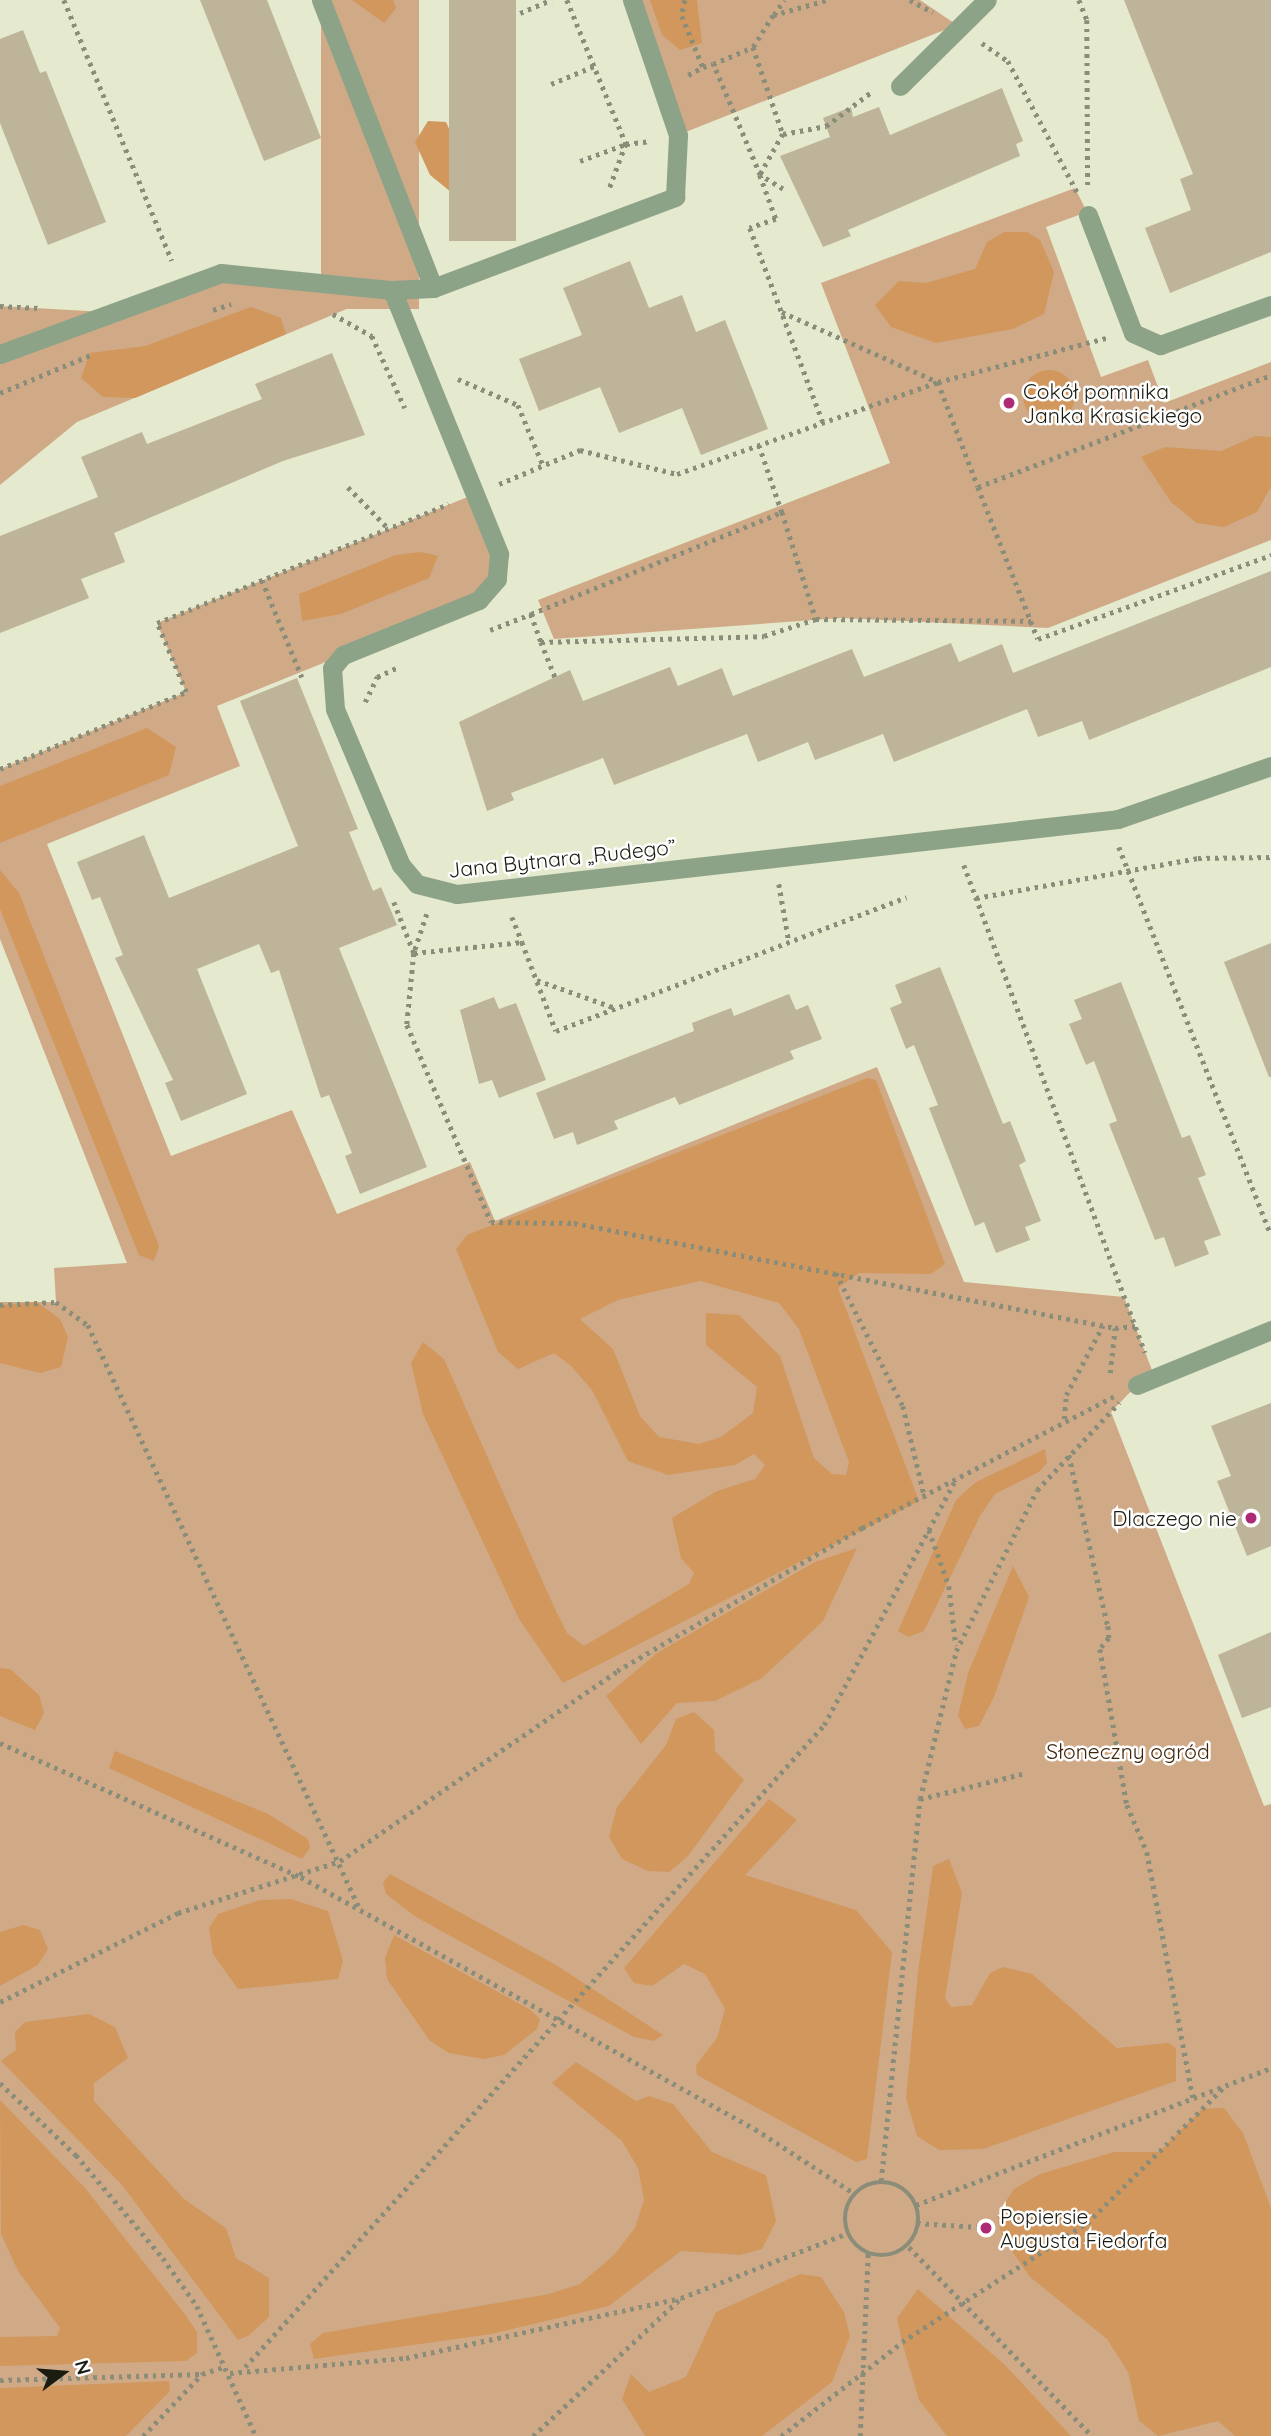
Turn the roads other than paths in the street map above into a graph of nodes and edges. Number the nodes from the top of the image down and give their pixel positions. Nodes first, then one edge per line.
1 (321, 0) edge
2 (632, 0) edge
3 (987, 0) edge
4 (900, 86) dead end
5 (1088, 215) road end
6 (433, 288) junction
7 (392, 290) junction
8 (1271, 304) edge
9 (0, 354) edge
10 (1271, 766) edge
11 (1271, 1330) edge
12 (1146, 1382) road end

1 - 6 street
2 - 6 street
3 - 4 street
5 - 8 street
6 - 7 street
7 - 9 street
7 - 10 street, Jana Bytnara „Rudego”
11 - 12 street

